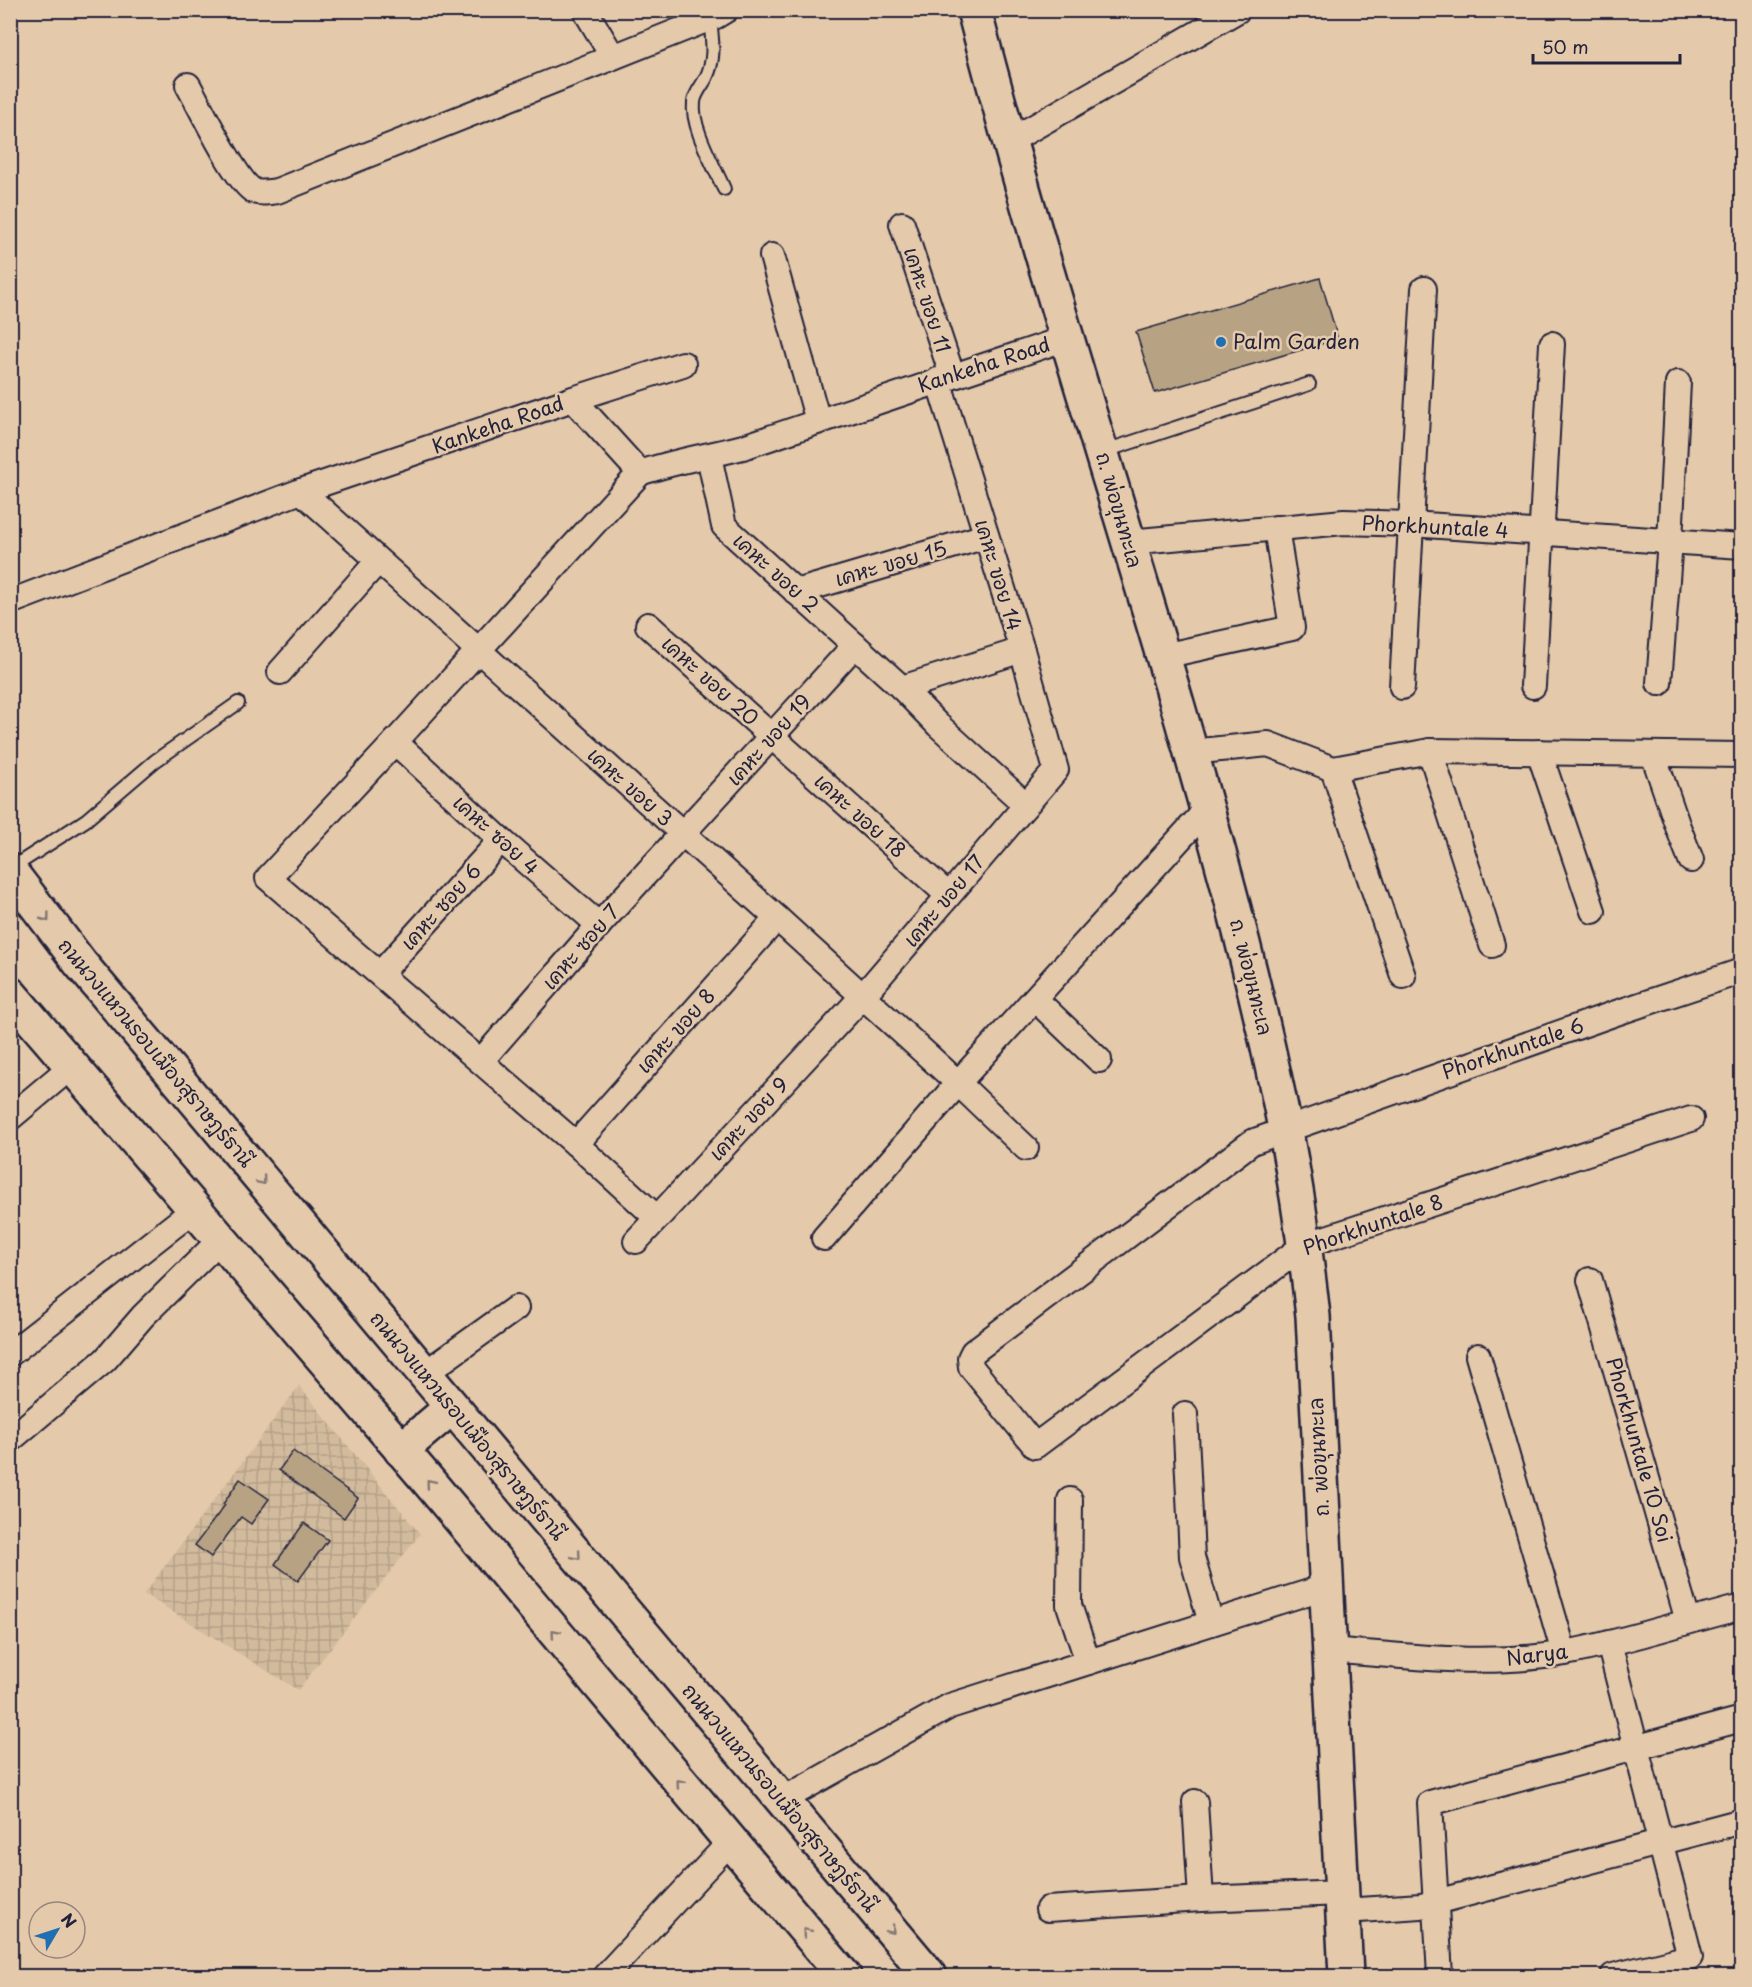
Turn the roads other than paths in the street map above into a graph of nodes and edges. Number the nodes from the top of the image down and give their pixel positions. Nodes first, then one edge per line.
1 (585, 10) edge
2 (974, 10) edge
3 (1238, 10) edge
4 (718, 15) edge
5 (613, 57) junction
6 (188, 85) dead end
7 (1008, 142) junction
8 (724, 189) dead end
9 (902, 224) dead end
10 (772, 256) dead end
11 (1424, 288) dead end
12 (1066, 338) junction
13 (1552, 344) dead end
14 (683, 364) dead end
15 (945, 378) junction
16 (1678, 383) dead end
17 (1309, 384) dead end
18 (573, 399) junction
19 (818, 421) junction
20 (1102, 452) junction
21 (709, 456) junction
22 (640, 473) junction
23 (301, 491) junction
24 (1410, 524) junction
25 (1275, 528) junction
26 (1540, 532) junction
27 (986, 536) junction
28 (1670, 541) junction
29 (1129, 542) junction
30 (1742, 546) edge
31 (378, 561) junction
32 (796, 592) junction
33 (10, 602) edge
34 (648, 625) dead end
35 (855, 645) junction
36 (1022, 650) junction
37 (478, 651) junction
38 (1163, 656) junction
39 (280, 672) dead end
40 (1659, 682) dead end
41 (1533, 686) dead end
42 (1402, 687) dead end
43 (902, 688) junction
44 (238, 704) dead end
45 (772, 737) junction
46 (395, 742) junction
47 (1430, 751) junction
48 (1191, 752) junction
49 (1539, 752) junction
50 (1653, 754) junction
51 (1742, 755) edge
52 (1333, 769) junction
53 (1056, 770) joint
54 (1026, 805) junction
55 (1208, 809) junction
56 (682, 834) junction
57 (501, 840) junction
58 (1691, 860) dead end
59 (10, 870) edge
60 (948, 895) junction
61 (1593, 911) dead end
62 (777, 918) junction
63 (599, 926) junction
64 (1492, 945) dead end
65 (1742, 971) edge
66 (380, 974) junction
67 (1403, 976) dead end
68 (862, 997) junction
69 (1035, 999) junction
70 (12, 1000) edge
71 (1099, 1060) dead end
72 (481, 1061) junction
73 (72, 1066) junction
74 (958, 1083) junction
75 (10, 1118) edge
76 (1691, 1119) dead end
77 (1285, 1128) junction
78 (576, 1144) junction
79 (1026, 1148) dead end
80 (195, 1209) junction
81 (657, 1218) junction
82 (824, 1238) dead end
83 (221, 1239) junction
84 (636, 1241) dead end
85 (1305, 1245) junction
86 (1590, 1280) dead end
87 (516, 1308) dead end
88 (10, 1354) edge
89 (1478, 1356) dead end
90 (424, 1374) junction
91 (452, 1407) junction
92 (1185, 1414) dead end
93 (10, 1440) edge
94 (1035, 1446) joint
95 (401, 1450) junction
96 (1070, 1500) dead end
97 (1325, 1587) junction
98 (1742, 1607) edge
99 (1688, 1621) junction
100 (1211, 1623) junction
101 (1609, 1643) junction
102 (1328, 1650) junction
103 (1564, 1653) junction
104 (1088, 1662) junction
105 (1742, 1719) edge
106 (1635, 1746) junction
107 (782, 1800) junction
108 (1195, 1802) dead end
109 (1742, 1821) edge
110 (730, 1842) junction
111 (1660, 1843) junction
112 (1201, 1899) junction
113 (1342, 1902) junction
114 (1435, 1902) junction
115 (1048, 1910) dead end
116 (605, 1977) edge
117 (844, 1977) edge
118 (930, 1977) edge
119 (1346, 1977) edge
120 (1440, 1977) edge
121 (1613, 1977) edge

1 - 5 street
2 - 7 main road, ถ. พ่อขุนทะเล
3 - 7 street
4 - 5 street
4 - 8 lane
5 - 6 street
7 - 12 main road, ถ. พ่อขุนทะเล
9 - 15 street, เคหะ ขอย 11
10 - 19 street
11 - 24 street
12 - 15 street, Kankeha Road
12 - 20 main road, ถ. พ่อขุนทะเล
13 - 26 street
14 - 18 street
15 - 19 street, Kankeha Road
15 - 27 street, เคหะ ขอย 14
16 - 28 street
17 - 20 lane
18 - 22 street, Kankeha Road
18 - 23 street, Kankeha Road
19 - 21 street, Kankeha Road
20 - 29 main road, ถ. พ่อขุนทะเล
21 - 22 street, Kankeha Road
21 - 32 street, เคหะ ขอย 2
22 - 37 street
23 - 31 street, เคหะ ขอย 3
23 - 33 street, Kankeha Road
24 - 25 street, Phorkhuntale 4
24 - 26 street, Phorkhuntale 4
24 - 42 street
25 - 29 street, Phorkhuntale 4
25 - 38 street
26 - 28 street, Phorkhuntale 4
26 - 41 street
27 - 32 street, เคหะ ขอย 15
27 - 36 street, เคหะ ขอย 14
28 - 30 street, Phorkhuntale 4
28 - 40 street
29 - 38 main road, ถ. พ่อขุนทะเล
31 - 37 street, เคหะ ขอย 3
31 - 39 street
32 - 35 street, เคหะ ขอย 2
34 - 45 street, เคหะ ขอย 20
35 - 43 street
35 - 45 street, เคหะ ขอย 19
36 - 43 street
36 - 53 street, เคหะ ขอย 14
37 - 46 street
37 - 56 street, เคหะ ขอย 3
38 - 48 main road, ถ. พ่อขุนทะเล
43 - 54 street
44 - 59 lane
45 - 56 street, เคหะ ขอย 19
45 - 60 street, เคหะ ขอย 18
46 - 57 street, เคหะ ซอย 4
46 - 66 street
47 - 49 street
47 - 52 street
47 - 64 street
48 - 52 street
48 - 55 main road, ถ. พ่อขุนทะเล
49 - 50 street
49 - 61 street
50 - 51 street
50 - 58 street
52 - 67 street
53 - 54 street, เคหะ ขอย 17
54 - 60 street, เคหะ ขอย 17
55 - 69 street
55 - 77 main road, ถ. พ่อขุนทะเล
56 - 62 street, เคหะ ขอย 3
56 - 63 street, เคหะ ซอย 7
57 - 63 street, เคหะ ซอย 4
57 - 66 street, เคหะ ซอย 6
59 -> 90 main road, ถนนวงแหวนรอบเมืองสุราษฎร์ธานี
60 - 68 street, เคหะ ขอย 17
62 - 68 street, เคหะ ขอย 3
62 - 78 street, เคหะ ขอย 8
63 - 72 street, เคหะ ซอย 7
65 - 77 street, Phorkhuntale 6
66 - 72 street
68 - 74 street, เคหะ ขอย 3
68 - 81 street, เคหะ ขอย 9
69 - 71 street
69 - 74 street
70 - 73 main road
72 - 78 street
73 - 75 street
73 - 80 main road
74 - 79 street, เคหะ ขอย 3
74 - 82 street
76 - 85 street, Phorkhuntale 8
77 - 85 main road, ถ. พ่อขุนทะเล
77 - 94 street, Phorkhuntale 6
78 - 81 street
80 - 83 main road
80 - 88 street
81 - 84 street, เคหะ ขอย 9
83 - 93 street
83 - 95 main road
85 - 94 street, Phorkhuntale 8
85 - 97 main road, ถ. พ่อขุนทะเล
86 - 99 street, Phorkhuntale 10 Soi
87 - 90 street
89 - 103 street
90 - 91 main road, ถนนวงแหวนรอบเมืองสุราษฎร์ธานี
91 - 95 main road
91 -> 107 main road, ถนนวงแหวนรอบเมืองสุราษฎร์ธานี
92 - 100 street
110 -> 95 main road
96 - 104 street
97 - 100 street
97 - 102 main road, ถ. พ่อขุนทะเล
98 - 99 street, Narya
99 - 101 street, Narya
100 - 104 street
101 - 103 street, Narya
101 - 106 street
102 - 103 street, Narya
102 - 113 main road, ถ. พ่อขุนทะเล
104 - 107 street
105 - 106 street
106 - 111 street
106 - 114 street
107 -> 118 main road, ถนนวงแหวนรอบเมืองสุราษฎร์ธานี
108 - 112 street
109 - 111 street
110 - 116 street
117 -> 110 main road
111 - 114 street
111 - 121 street
112 - 113 street
112 - 115 street
113 - 114 street
113 - 119 main road, ถ. พ่อขุนทะเล
114 - 120 street

